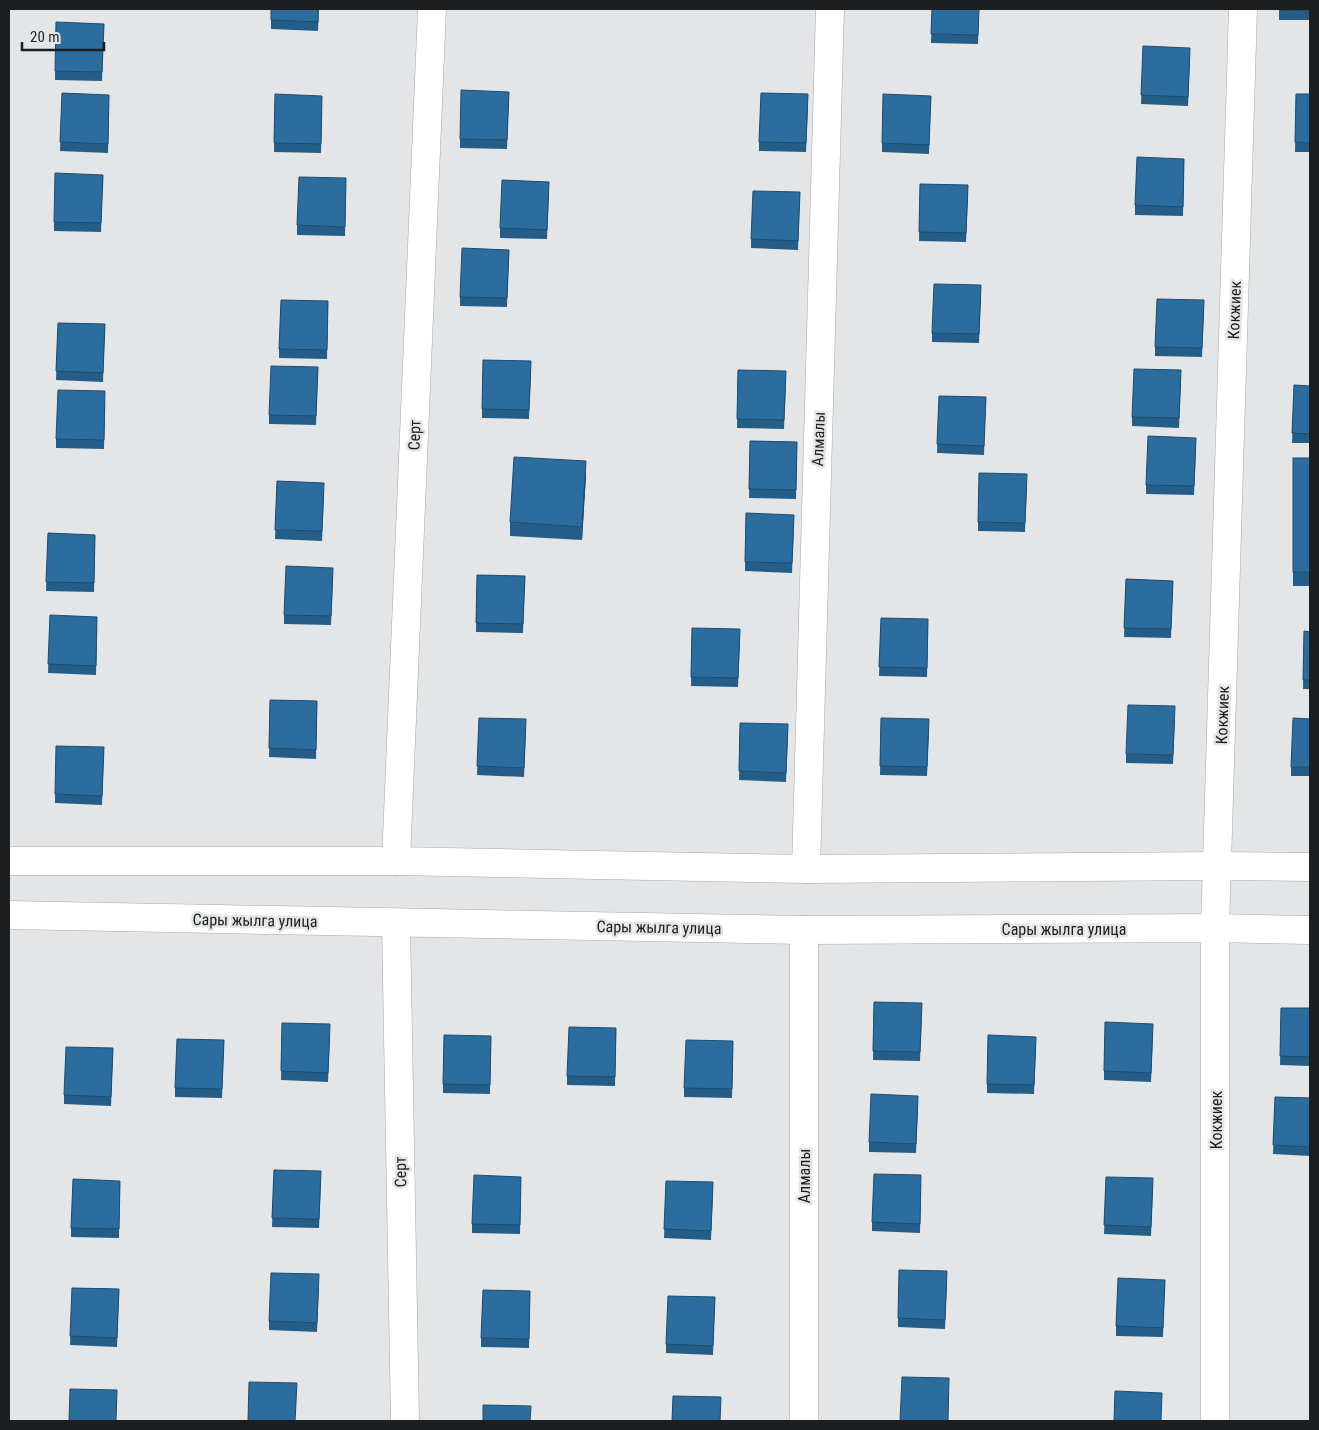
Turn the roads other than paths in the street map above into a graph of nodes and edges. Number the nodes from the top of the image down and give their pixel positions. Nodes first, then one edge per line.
1 (432, 9) edge
2 (830, 9) edge
3 (1242, 9) edge
4 (9, 861) edge
5 (396, 861) junction
6 (1218, 866) junction
7 (1310, 868) edge
8 (806, 869) junction
9 (9, 915) edge
10 (396, 922) junction
11 (1215, 928) junction
12 (804, 930) junction
13 (1310, 930) edge
14 (405, 1421) edge
15 (804, 1421) edge
16 (1215, 1421) edge

1 - 5 street, Серт
2 - 8 street, Алмалы
3 - 6 street, Кокжиек
4 - 5 street
5 - 8 street
6 - 7 street
6 - 8 street
6 - 11 street, Кокжиек
9 - 10 street, Сары жылга улица
10 - 12 street, Сары жылга улица
10 - 14 street, Серт
11 - 12 street, Сары жылга улица
11 - 13 street, Сары жылга улица
11 - 16 street, Кокжиек
12 - 15 street, Алмалы

